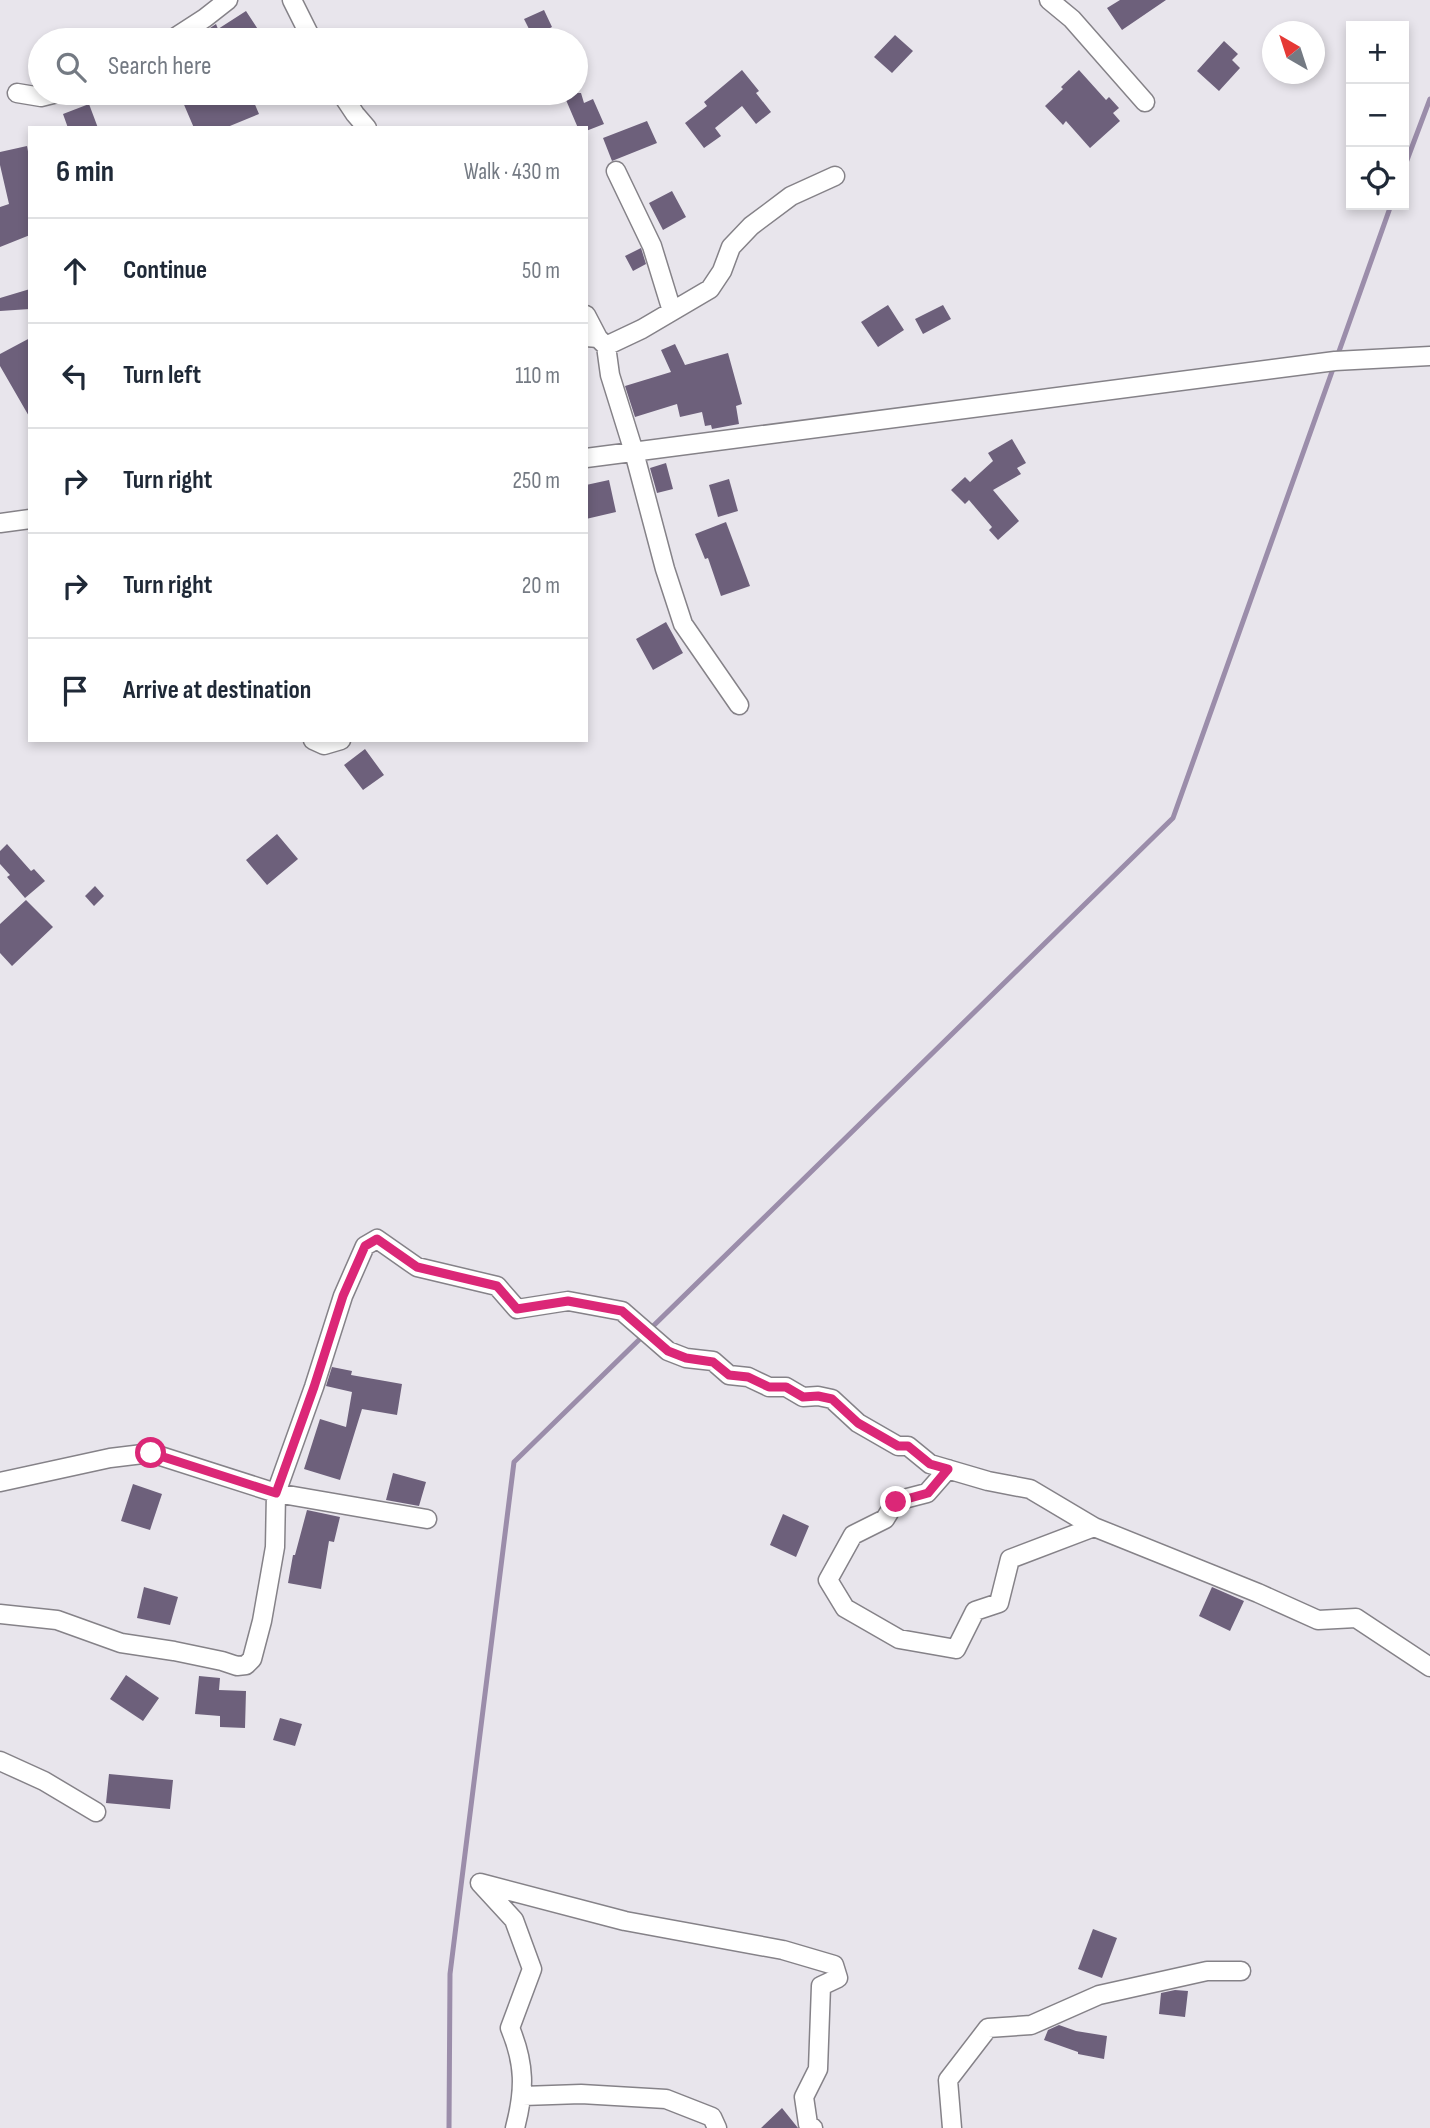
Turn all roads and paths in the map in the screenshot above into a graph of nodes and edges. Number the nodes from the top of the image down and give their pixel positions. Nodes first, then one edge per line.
1 (228, 0) edge
2 (292, 0) edge
3 (1049, 0) edge
4 (189, 28) edge
5 (306, 28) edge
6 (17, 93) dead end
7 (28, 95) edge
8 (1145, 102) dead end
9 (347, 105) edge
10 (356, 123) edge
11 (615, 171) dead end
12 (835, 177) dead end
13 (672, 311) junction
14 (588, 320) edge
15 (597, 340) edge
16 (1430, 356) edge
17 (634, 452) junction
18 (588, 458) edge
19 (28, 519) edge
20 (0, 523) edge
21 (739, 705) dead end
22 (317, 742) edge
23 (334, 742) edge
24 (948, 1469) junction
25 (0, 1482) edge
26 (276, 1493) junction
27 (427, 1519) dead end
28 (1094, 1527) junction
29 (0, 1614) edge
30 (1430, 1667) edge
31 (0, 1761) edge
32 (96, 1812) dead end
33 (1241, 1971) dead end
34 (523, 2096) junction
35 (515, 2128) edge
36 (718, 2128) edge
37 (813, 2128) edge
38 (952, 2128) edge

1 - 4 street
2 - 5 street
3 - 8 street
6 - 7 street
9 - 10 street
11 - 13 street
12 - 13 street
13 - 15 street
14 - 15 street
15 - 17 street
16 - 17 street
17 - 18 street
17 - 21 street
19 - 20 street
22 - 23 street
24 - 26 street
24 - 28 street
24 - 28 street
25 - 26 street
26 - 27 street
26 - 29 street
28 - 30 street
31 - 32 street
33 - 38 street
34 - 35 street
34 - 36 street
34 - 37 street

